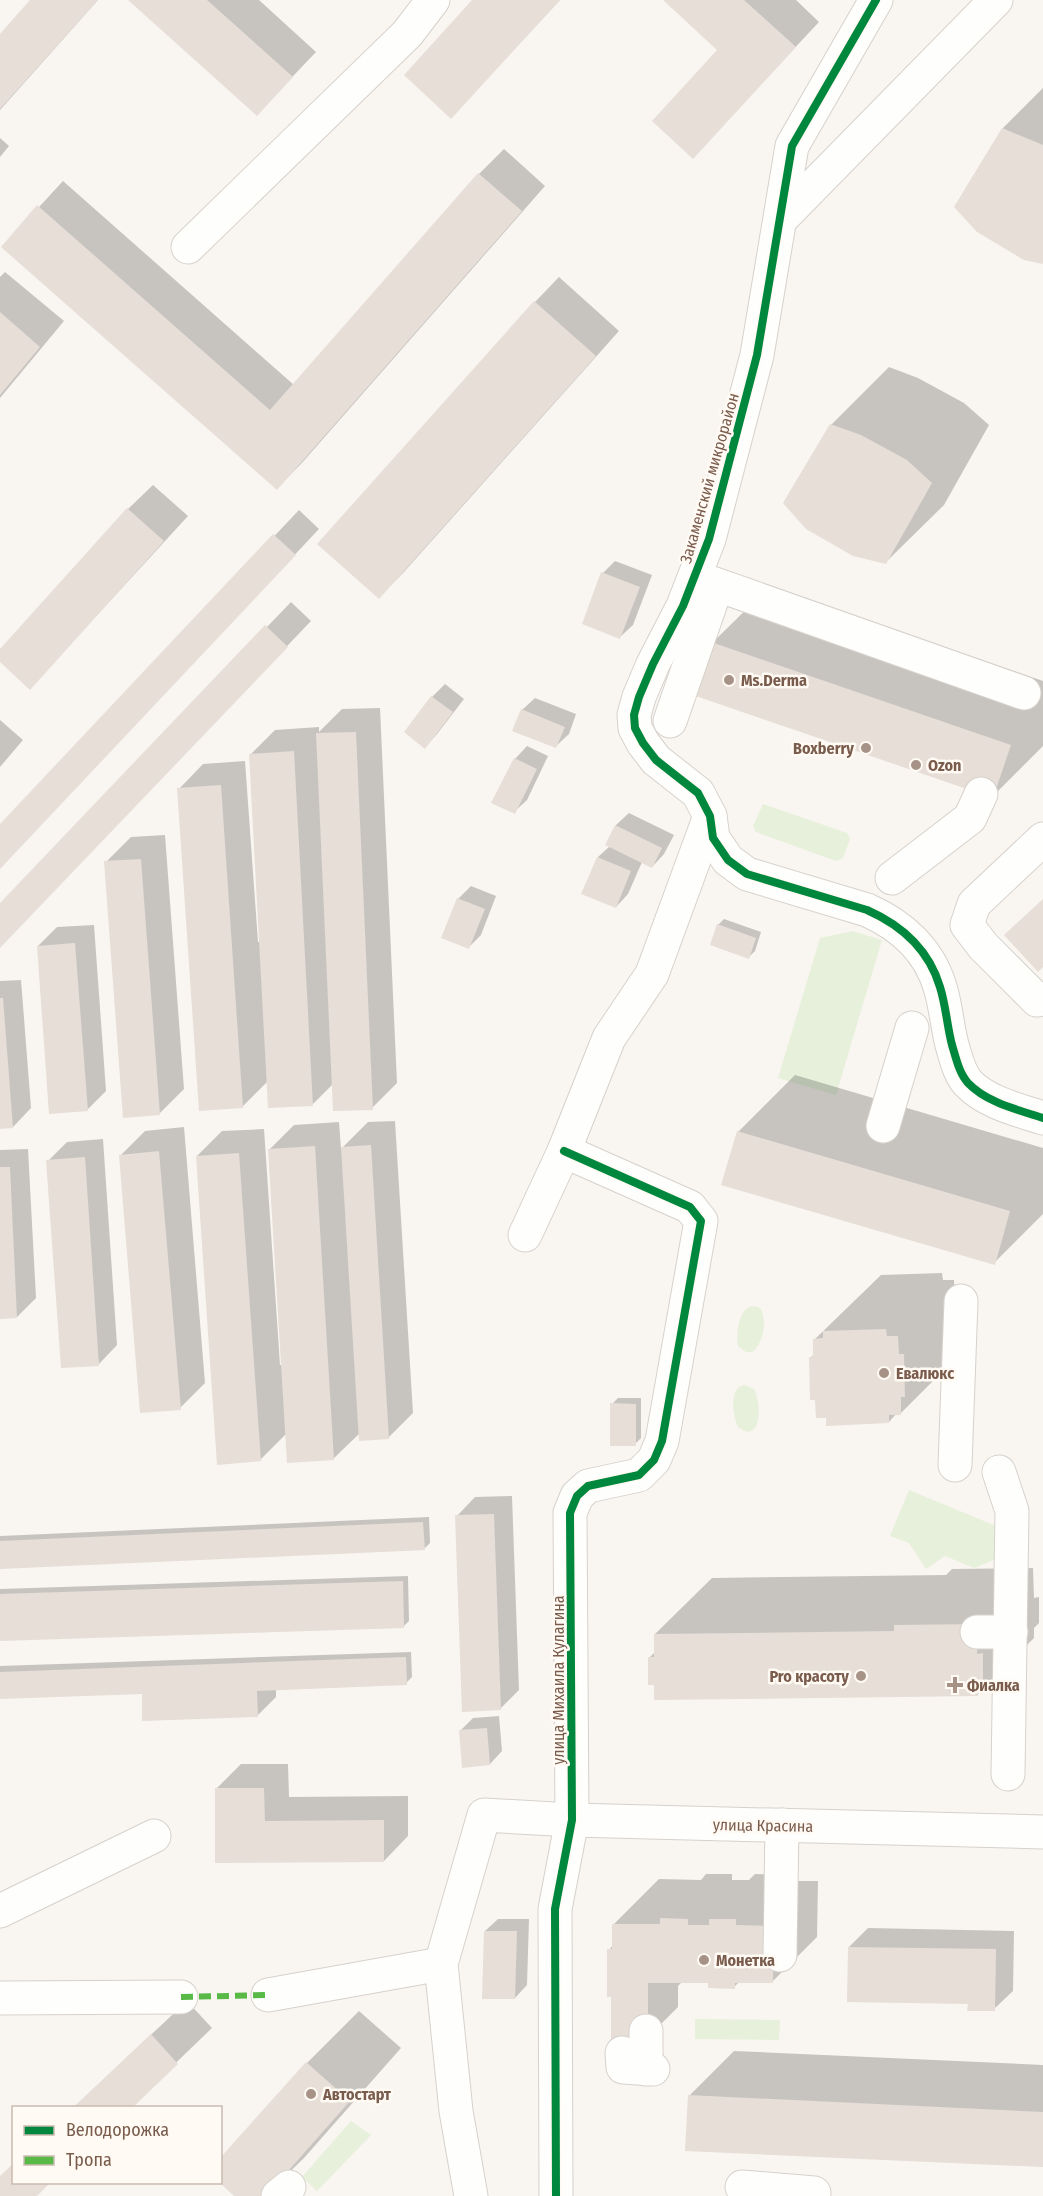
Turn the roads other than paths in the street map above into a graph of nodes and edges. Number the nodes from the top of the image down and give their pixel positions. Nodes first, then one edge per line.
1 (433, 0) edge
2 (876, 0) edge
3 (996, 0) edge
4 (781, 219) junction
5 (188, 247) dead end
6 (706, 581) junction
7 (1024, 693) dead end
8 (670, 721) dead end
9 (981, 794) dead end
10 (710, 816) junction
11 (1043, 839) edge
12 (892, 878) dead end
13 (1043, 999) edge
14 (912, 1028) dead end
15 (1043, 1118) edge
16 (883, 1125) dead end
17 (564, 1151) junction
18 (525, 1235) dead end
19 (961, 1301) dead end
20 (955, 1465) dead end
21 (999, 1472) dead end
22 (977, 1632) dead end
23 (1011, 1632) junction
24 (1008, 1774) dead end
25 (572, 1821) junction
26 (782, 1825) junction
27 (1043, 1832) edge
28 (153, 1836) dead end
29 (0, 1911) edge
30 (780, 1955) dead end
31 (441, 1964) junction
32 (268, 1995) dead end
33 (181, 1997) dead end
34 (0, 1998) edge
35 (646, 2031) dead end
36 (640, 2064) dead end
37 (742, 2187) dead end
38 (471, 2196) edge
39 (556, 2196) edge
40 (813, 2196) edge

1 - 5 street
2 - 4 street, Закаменский микрорайон
3 - 4 street
4 - 6 street, Закаменский микрорайон
6 - 7 street
6 - 8 street
6 - 10 street, Закаменский микрорайон
9 - 12 street
10 - 15 street, Закаменский микрорайон
10 - 17 street
11 - 13 street
14 - 16 street
17 - 18 street
17 - 25 street, улица Михаила Кулагина
19 - 20 street
21 - 23 street
22 - 23 street
23 - 24 street
25 - 26 street, улица Красина
25 - 31 street, улица Красина
25 - 39 street, улица Михаила Кулагина
26 - 27 street, улица Красина
26 - 30 street
28 - 29 street
31 - 32 street
31 - 38 street
33 - 34 street
35 - 36 street
37 - 40 street

